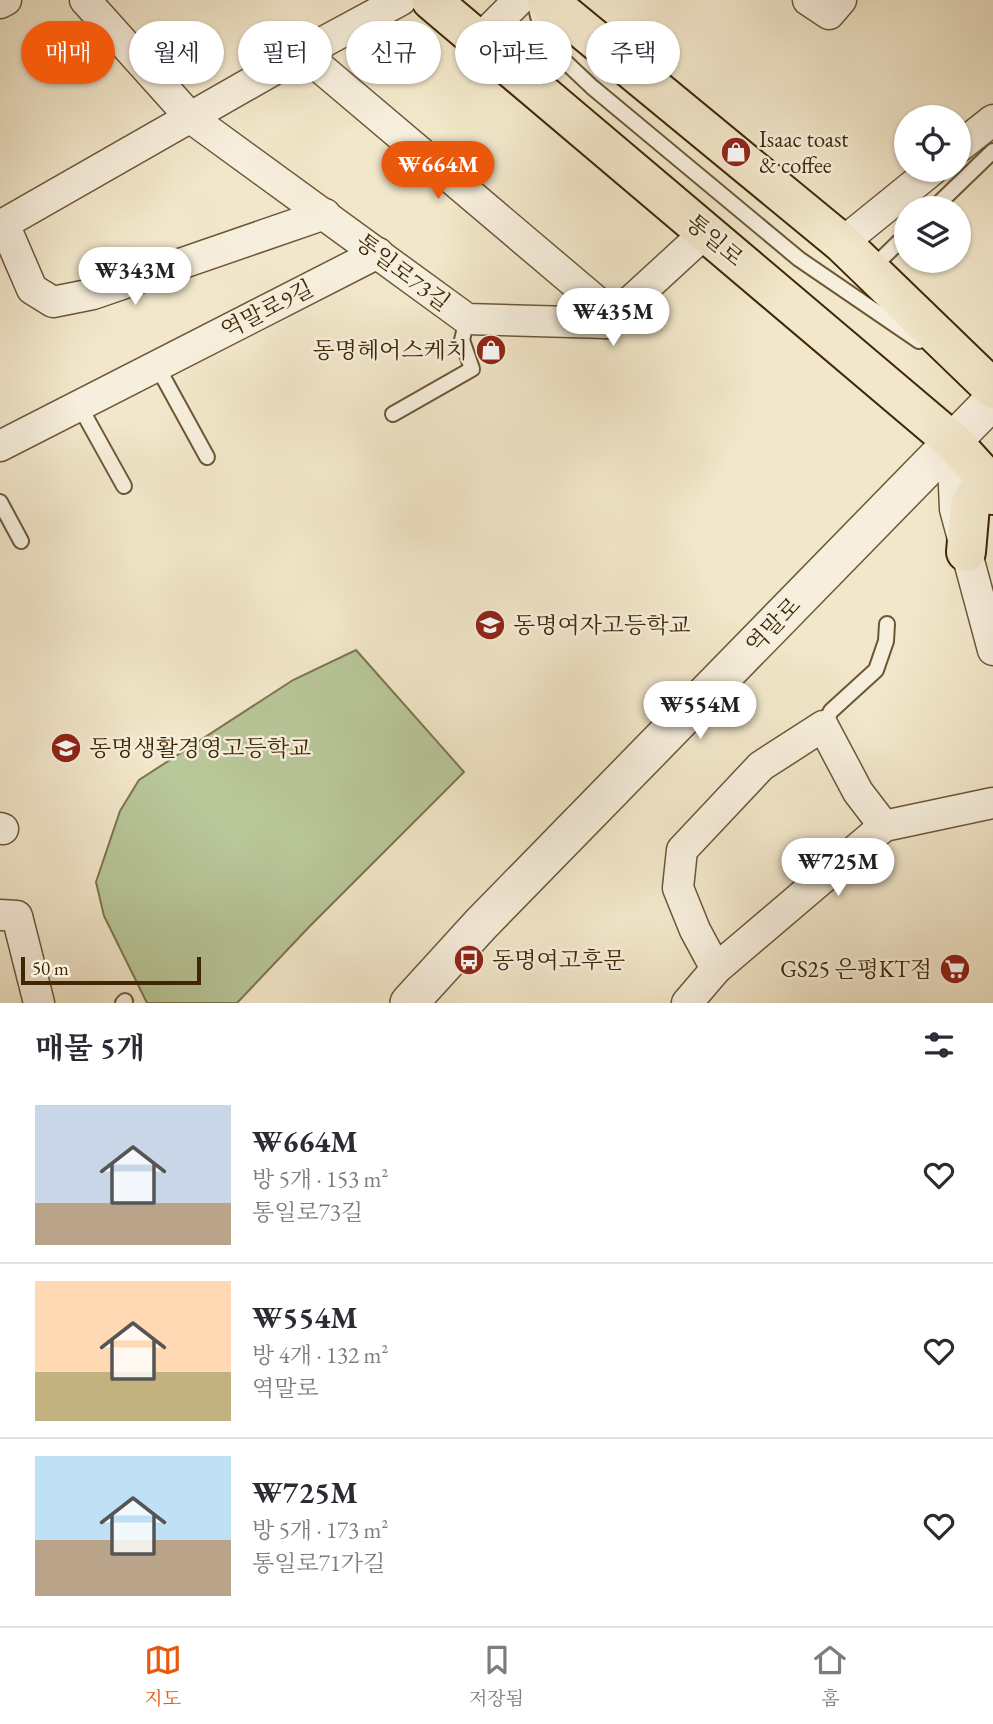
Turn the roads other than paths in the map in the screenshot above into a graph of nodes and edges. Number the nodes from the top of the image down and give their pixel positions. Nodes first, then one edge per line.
1 (6, 0) edge
2 (85, 0) edge
3 (401, 0) edge
4 (431, 0) edge
5 (519, 0) edge
6 (534, 0) edge
7 (547, 0) edge
8 (808, 0) edge
9 (841, 0) edge
10 (0, 3) edge
11 (457, 21) edge
12 (499, 21) edge
13 (332, 37) edge
14 (332, 77) edge
15 (249, 84) edge
16 (532, 84) edge
17 (191, 118) junction
18 (993, 120) edge
19 (971, 138) edge
20 (993, 150) edge
21 (917, 182) edge
22 (946, 196) edge
23 (325, 214) junction
24 (2, 225) edge
25 (706, 232) junction
26 (842, 243) junction
27 (894, 247) edge
28 (378, 253) junction
29 (869, 271) junction
30 (467, 319) junction
31 (607, 323) junction
32 (157, 366) junction
33 (993, 390) edge
34 (993, 400) edge
35 (79, 405) junction
36 (393, 414) dead end
37 (951, 441) junction
38 (0, 446) edge
39 (207, 457) dead end
40 (124, 486) dead end
41 (993, 486) edge
42 (993, 495) edge
43 (0, 502) edge
44 (22, 541) dead end
45 (966, 552) junction
46 (887, 624) dead end
47 (993, 650) edge
48 (824, 726) junction
49 (993, 803) edge
50 (884, 826) junction
51 (0, 915) edge
52 (716, 969) junction
53 (39, 1003) edge
54 (409, 1003) edge
55 (687, 1003) edge

1 - 10 street
2 - 17 street, 통일로73길
3 - 13 street
4 - 11 main road, 통일로
5 - 12 street
6 - 33 lane
7 - 26 main road
8 - 9 street
14 - 31 street
15 - 17 street
16 - 25 main road, 통일로
17 - 23 street, 통일로73길
17 - 24 street
18 - 19 street
20 - 22 lane
21 - 26 street
23 - 24 street
23 - 28 street, 통일로73길
25 - 31 street
25 - 37 main road, 통일로
26 - 29 main road
27 - 29 lane
28 - 30 street, 통일로73길
28 - 32 street, 역말로9길
29 - 33 main road
30 - 31 street
30 - 36 lane, 통일로73길
32 - 35 street, 역말로9길
32 - 39 lane
34 - 37 street, 역말로
35 - 38 street, 역말로9길
35 - 40 lane
37 - 41 main road, 통일로
37 - 45 street
37 - 54 street, 역말로
42 - 45 main road
43 - 44 lane
45 - 47 street
46 - 48 lane
48 - 50 street
48 - 52 street
49 - 50 street
50 - 52 street
51 - 53 street
52 - 55 street

